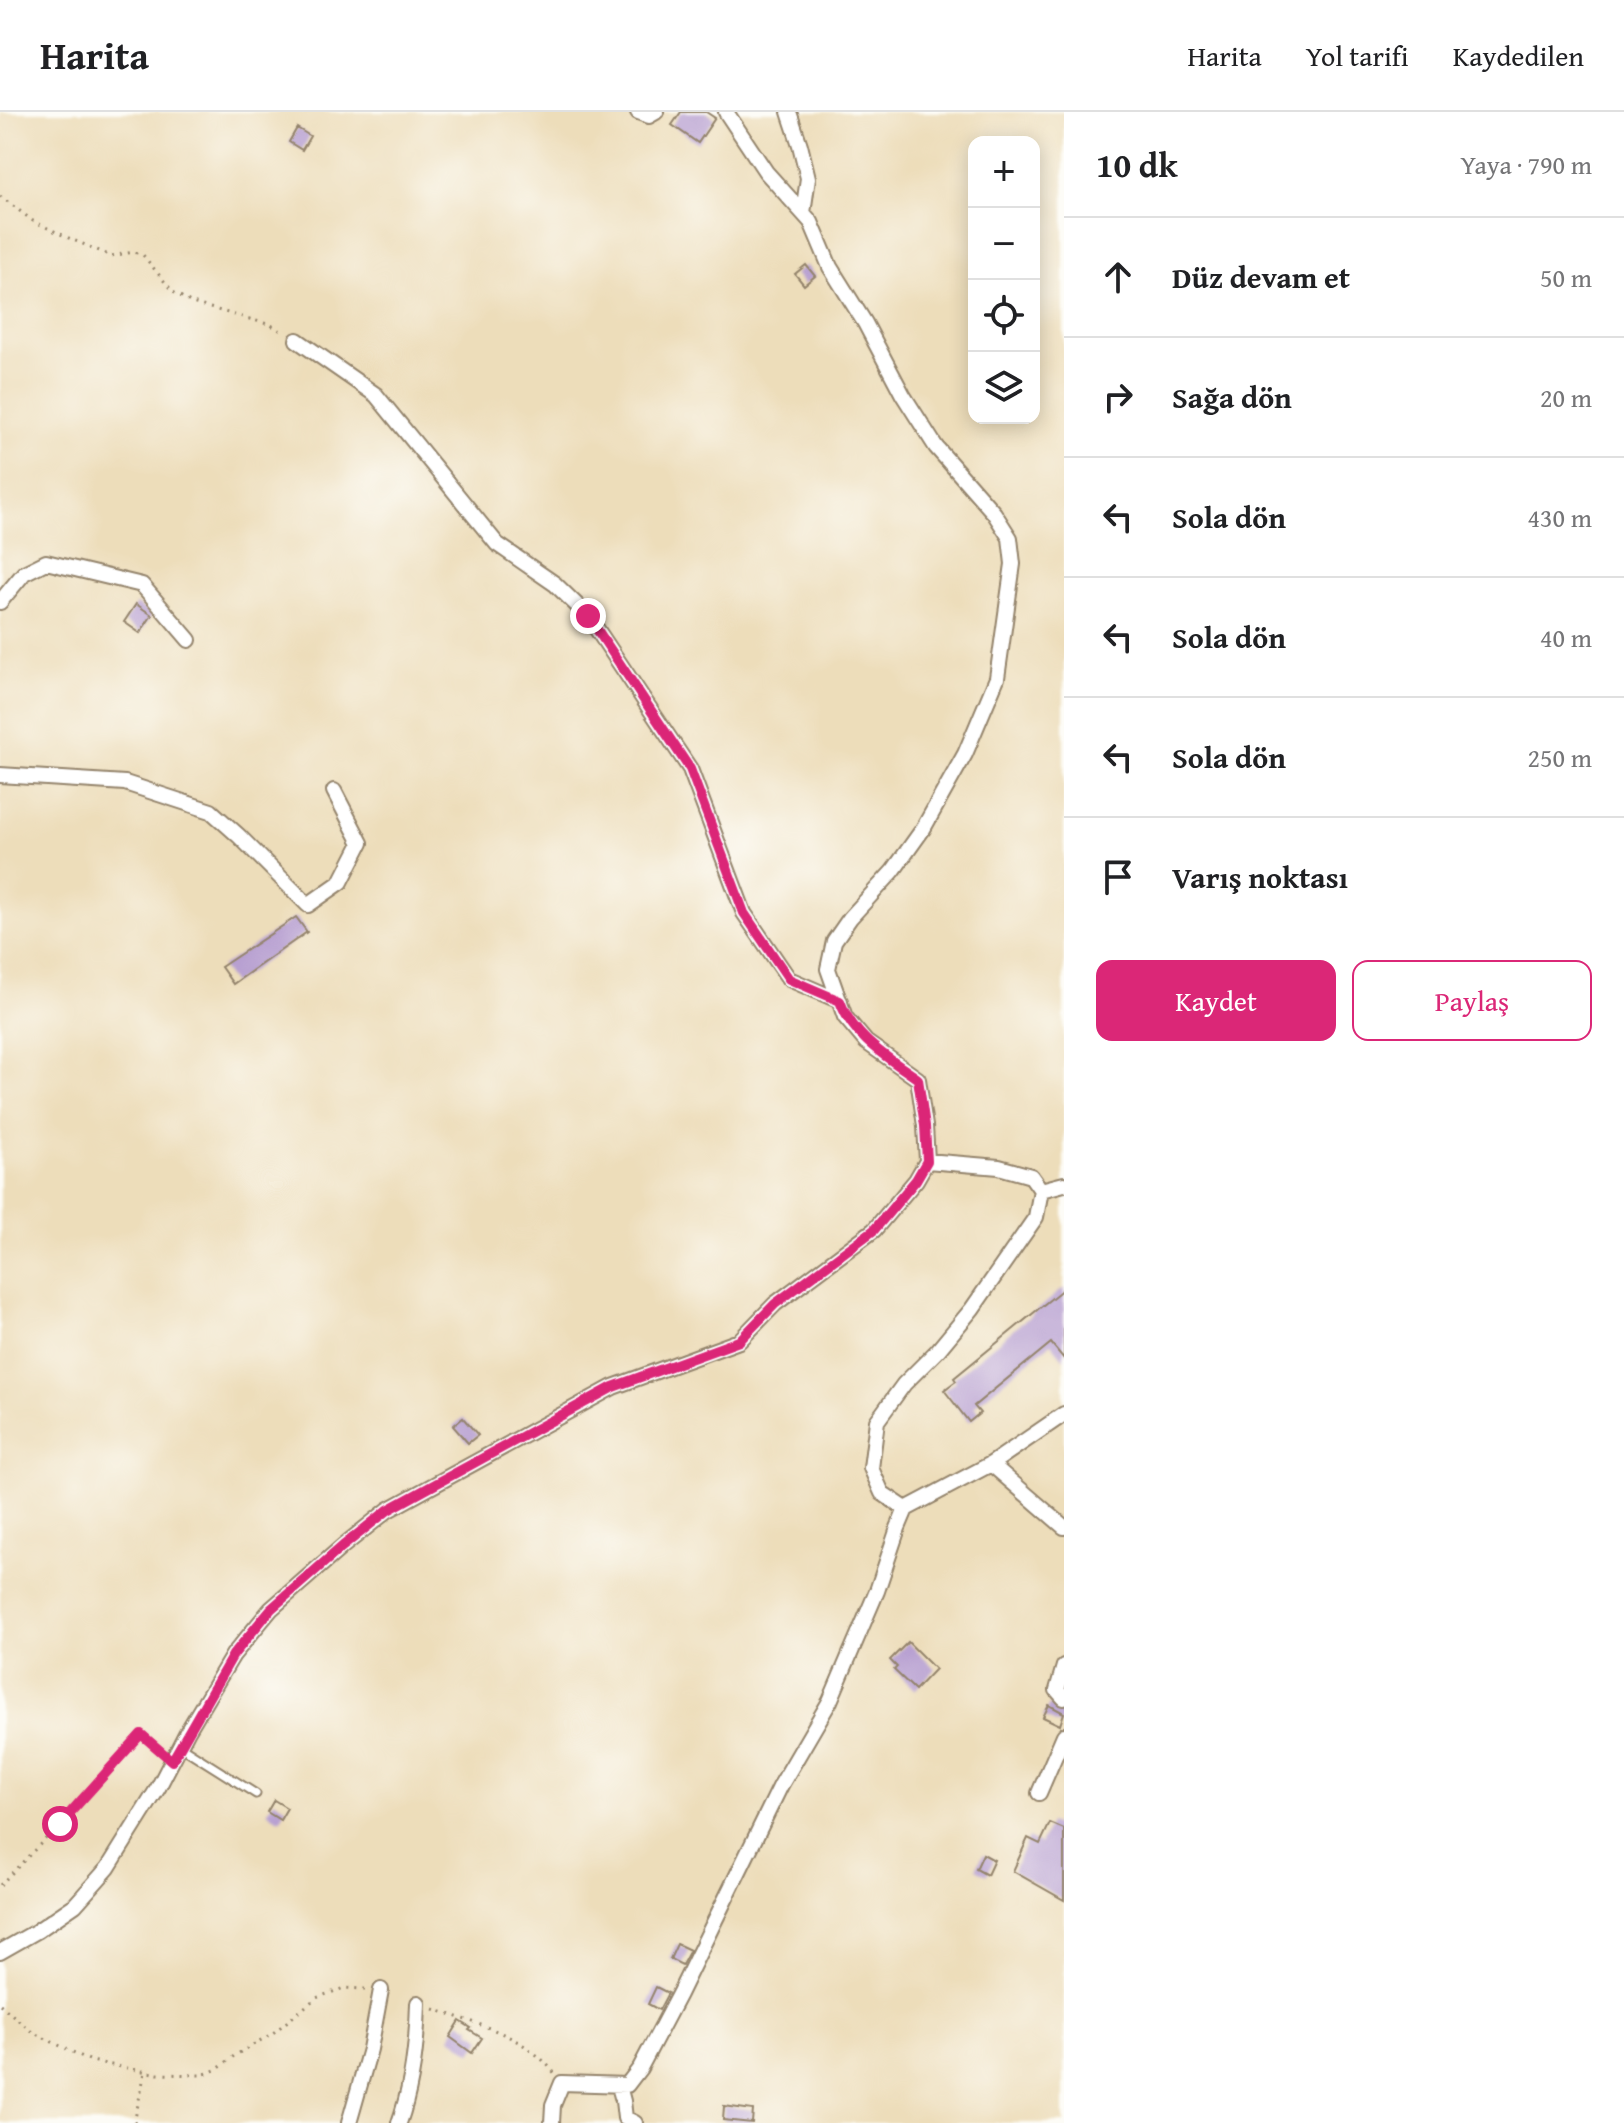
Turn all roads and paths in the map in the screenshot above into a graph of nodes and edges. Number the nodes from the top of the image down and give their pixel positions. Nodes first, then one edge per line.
1 (638, 112) edge
2 (656, 112) edge
3 (726, 112) edge
4 (789, 112) edge
5 (0, 196) edge
6 (803, 213) junction
7 (297, 340) joint
8 (0, 602) edge
9 (189, 640) dead end
10 (0, 775) edge
11 (334, 791) dead end
12 (840, 1001) junction
13 (927, 1161) junction
14 (1064, 1184) edge
15 (1041, 1190) junction
16 (1064, 1414) edge
17 (991, 1464) junction
18 (906, 1509) junction
19 (1064, 1527) edge
20 (1064, 1666) edge
21 (1064, 1698) edge
22 (1064, 1735) edge
23 (180, 1746) junction
24 (172, 1761) junction
25 (1039, 1793) dead end
26 (256, 1794) dead end
27 (0, 1885) edge
28 (0, 1952) edge
29 (381, 1990) joint
30 (418, 2003) joint
31 (0, 2004) edge
32 (145, 2071) junction
33 (562, 2083) junction
34 (619, 2086) junction
35 (134, 2123) edge
36 (349, 2123) edge
37 (399, 2123) edge
38 (552, 2123) edge
39 (635, 2123) edge

1 - 2 street
3 - 6 street
4 - 6 street
5 - 7 path
6 - 12 street
7 - 12 street
8 - 9 street
10 - 11 street
12 - 13 street
13 - 15 street
13 - 23 street
14 - 15 street
15 - 18 street
16 - 17 street
17 - 18 street
17 - 19 street
18 - 34 street
20 - 21 street
22 - 25 street
23 - 24 street
23 - 26 lane
24 - 27 path
24 - 28 street
29 - 32 path
29 - 36 street
30 - 33 path
30 - 37 street
31 - 32 path
32 - 35 path
33 - 34 street
33 - 38 street
34 - 39 street

